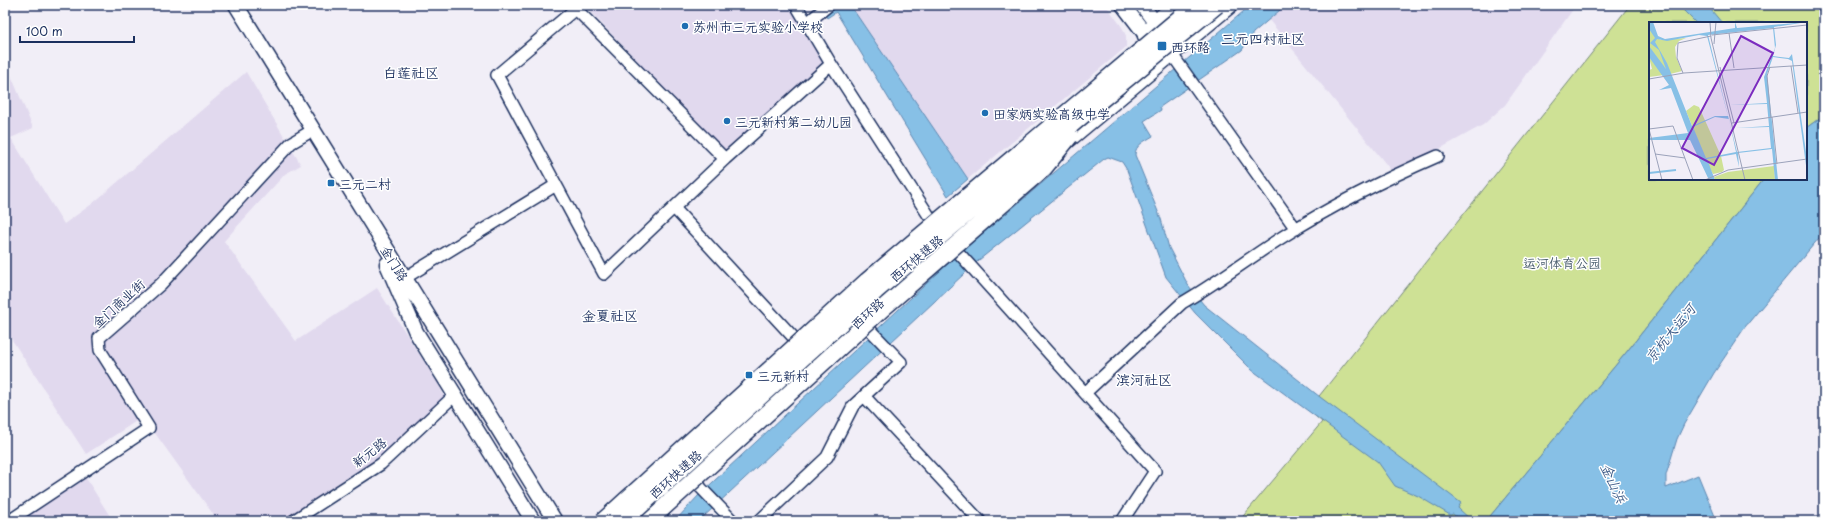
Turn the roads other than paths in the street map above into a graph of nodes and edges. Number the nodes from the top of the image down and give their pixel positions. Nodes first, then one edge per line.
1 (227, 5) edge
2 (236, 5) edge
3 (796, 5) edge
4 (829, 5) edge
5 (1123, 5) edge
6 (1142, 5) edge
7 (1177, 5) edge
8 (1184, 5) edge
9 (1195, 5) edge
10 (1205, 5) edge
11 (1217, 5) edge
12 (1231, 5) edge
13 (575, 6) edge
14 (806, 23) junction
15 (1156, 34) junction
16 (1172, 56) junction
17 (831, 64) junction
18 (1095, 105) junction
19 (310, 132) junction
20 (1438, 156) dead end
21 (725, 158) junction
22 (1039, 166) junction
23 (556, 185) junction
24 (674, 208) junction
25 (931, 219) junction
26 (1296, 229) junction
27 (953, 246) junction
28 (390, 262) junction
29 (408, 276) junction
30 (844, 294) junction
31 (863, 316) junction
32 (424, 319) junction
33 (794, 339) junction
34 (1085, 393) junction
35 (455, 395) junction
36 (864, 396) junction
37 (672, 451) junction
38 (691, 473) junction
39 (9, 521) edge
40 (293, 521) edge
41 (533, 521) edge
42 (544, 521) edge
43 (555, 521) edge
44 (565, 521) edge
45 (596, 521) edge
46 (603, 521) edge
47 (624, 521) edge
48 (638, 521) edge
49 (649, 521) edge
50 (733, 521) edge
51 (759, 521) edge
52 (980, 521) edge
53 (1122, 521) edge

1 - 19 main road, 金门路
2 - 19 main road, 金门路
3 - 14 street
4 - 14 street
5 - 15 main road
6 - 15 main road
7 - 15 highway
8 - 15 main road
9 - 46 highway, 西环快速路, bridge
10 - 15 main road
11 - 18 highway, 西环快速路, bridge
12 - 16 main road, 西环路
13 - 21 street
13 - 23 street
14 - 17 street
15 - 16 main road
15 - 22 main road
15 - 25 main road
16 - 22 main road, 西环路
16 - 26 street
17 - 21 street
17 - 25 street
18 - 47 highway, 西环快速路, bridge
18 - 49 highway, bridge
19 - 28 main road, 金门路
19 - 39 street, 金门商业街
20 - 26 street
21 - 24 street
22 - 27 main road, 西环路
23 - 24 street
23 - 29 street
24 - 33 street
25 - 27 street
25 - 30 main road
26 - 34 street
27 - 31 main road, 西环路
27 - 34 street
28 - 29 main road
28 - 32 main road, 金门路
28 - 35 main road
29 - 44 main road
30 - 31 street
30 - 33 main road
31 - 36 street
31 - 38 main road, 西环路
32 - 42 main road, 金门路
32 - 43 main road, 金门路
33 - 37 main road
34 - 53 street
35 - 40 street, 新元路
35 - 41 main road
36 - 51 street
36 - 52 street
37 - 38 street
37 - 45 main road
38 - 48 main road, 西环路
38 - 50 street

